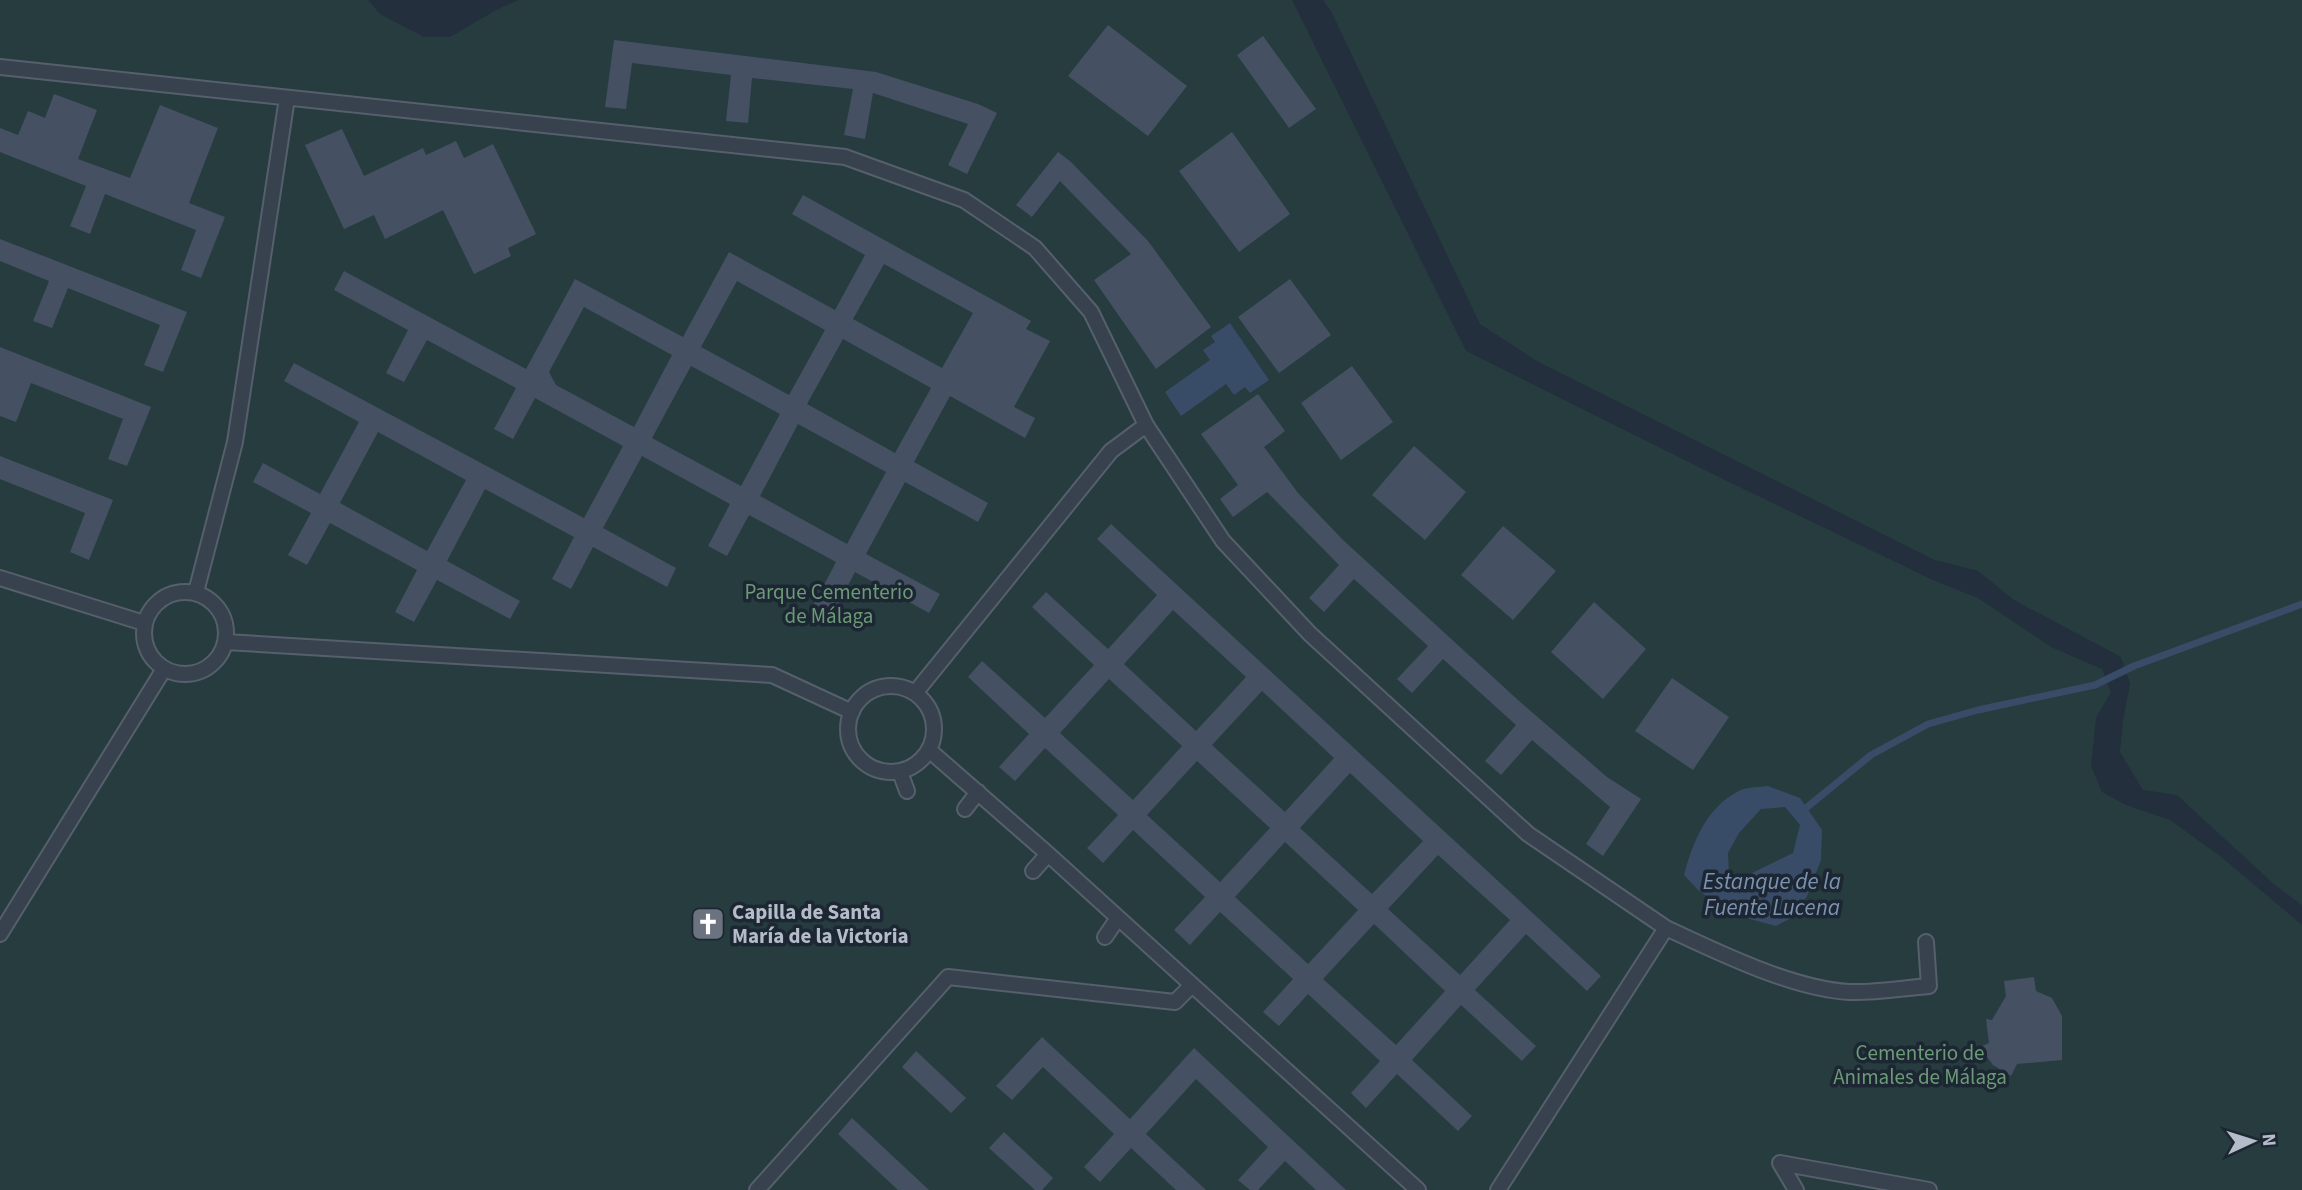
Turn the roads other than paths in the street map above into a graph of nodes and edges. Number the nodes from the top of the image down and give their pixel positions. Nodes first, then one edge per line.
1 (0, 67) edge
2 (287, 98) junction
3 (1146, 425) junction
4 (0, 579) edge
5 (196, 592) junction
6 (144, 623) junction
7 (226, 642) junction
8 (164, 669) junction
9 (915, 693) junction
10 (852, 712) junction
11 (929, 750) junction
12 (900, 772) junction
13 (906, 791) dead end
14 (978, 792) junction
15 (965, 809) dead end
16 (1048, 855) junction
17 (1033, 871) dead end
18 (1118, 918) junction
19 (1667, 928) junction
20 (0, 934) edge
21 (1105, 937) dead end
22 (1926, 942) dead end
23 (1191, 986) junction
24 (757, 1190) edge
25 (1418, 1190) edge
26 (1498, 1190) edge
27 (1796, 1190) edge
28 (1928, 1190) edge

1 - 2 lane
2 - 3 lane
2 - 5 lane
3 - 9 lane
3 - 19 lane
4 - 6 lane
5 - 6 lane
5 - 7 lane
6 - 8 lane
7 - 8 lane
7 - 10 lane
8 - 20 lane
9 - 10 lane
9 - 11 lane
10 - 12 lane
11 - 12 lane
11 - 14 lane
12 - 13 lane
14 - 15 lane
14 - 16 lane
16 - 17 lane
16 - 18 lane
18 - 21 lane
18 - 23 lane
19 - 22 lane
19 - 26 lane
23 - 24 lane
23 - 25 lane
27 - 28 lane

